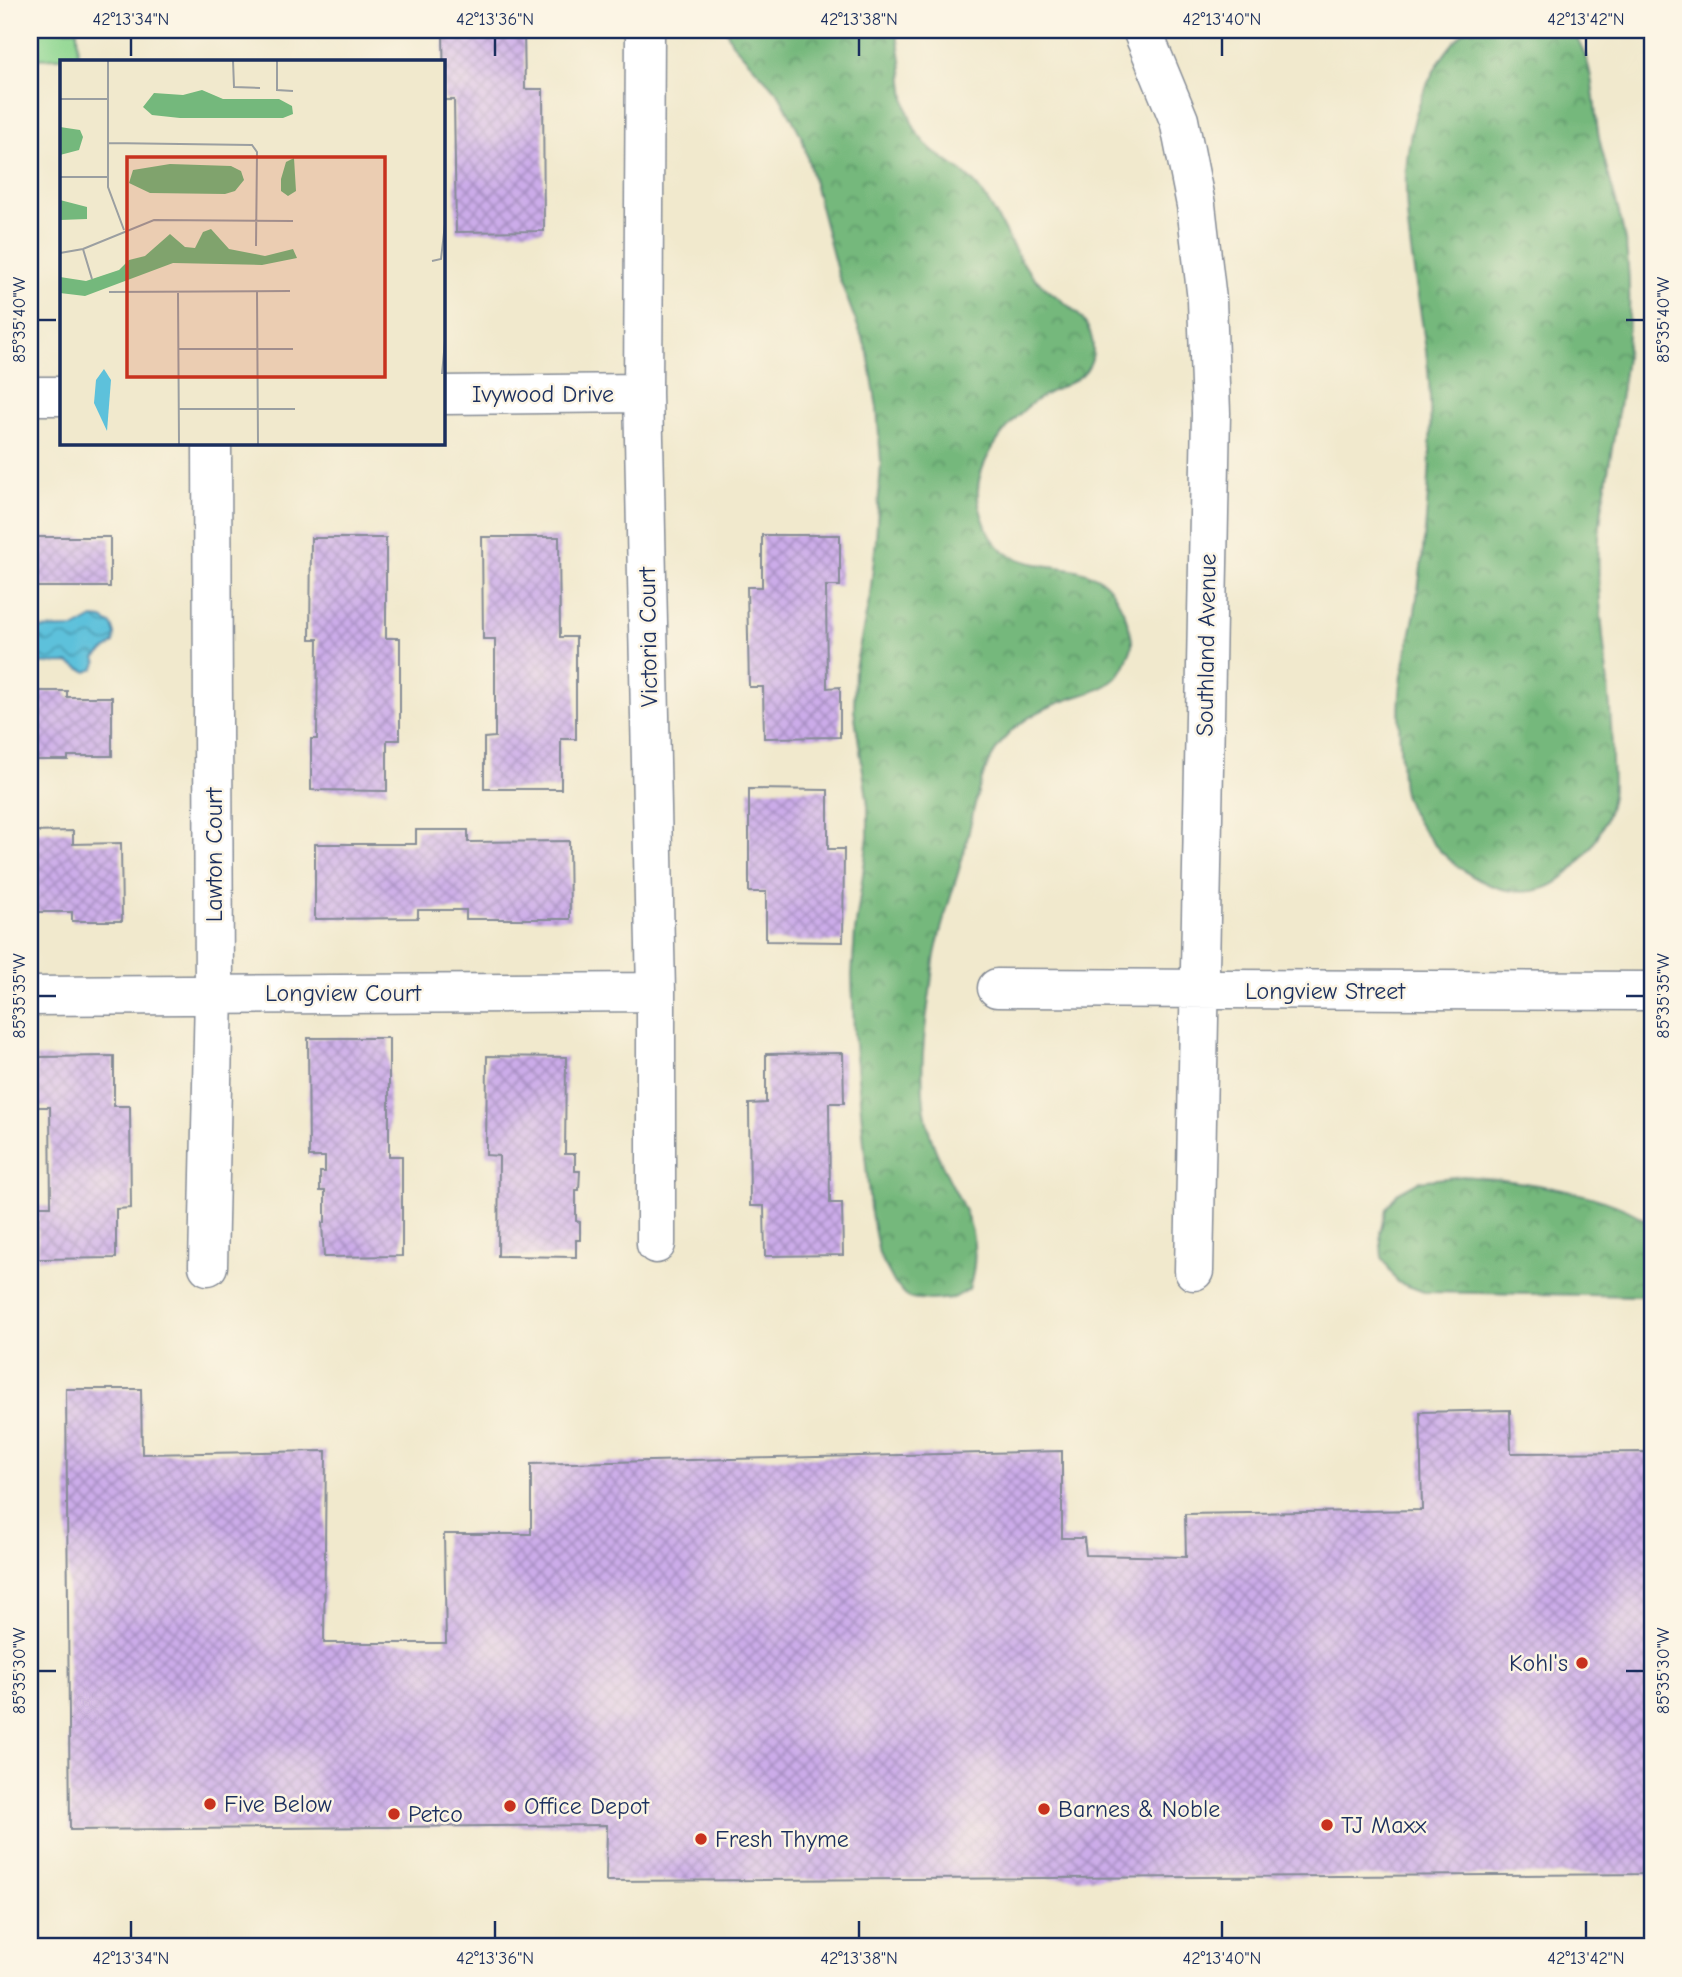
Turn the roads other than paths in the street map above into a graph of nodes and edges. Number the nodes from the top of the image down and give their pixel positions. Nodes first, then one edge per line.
1 (645, 30) edge
2 (1142, 30) edge
3 (643, 393) junction
4 (444, 395) edge
5 (30, 396) edge
6 (60, 396) edge
7 (212, 444) edge
8 (997, 988) dead end
9 (1199, 990) junction
10 (1652, 991) edge
11 (656, 992) junction
12 (214, 993) junction
13 (30, 996) edge
14 (656, 1244) dead end
15 (208, 1266) dead end
16 (1194, 1271) dead end

1 - 3 street, Victoria Court
2 - 9 street, Southland Avenue
3 - 4 street, Ivywood Drive
3 - 11 street, Victoria Court
5 - 6 street
7 - 12 street, Lawton Court
8 - 9 street, Longview Street
9 - 10 street, Longview Street
9 - 16 street, Southland Avenue
11 - 12 street, Longview Court
11 - 14 street, Victoria Court
12 - 13 street, Longview Court
12 - 15 street, Lawton Court

